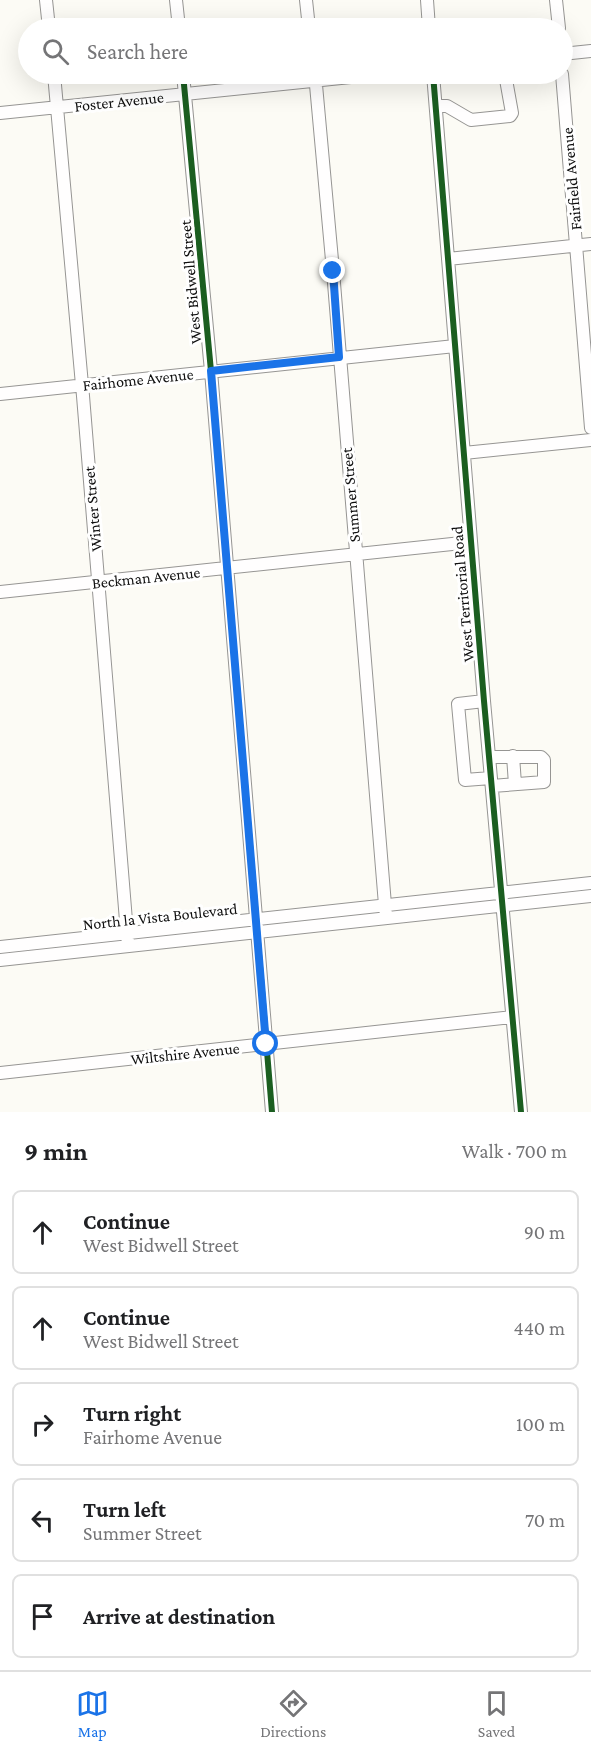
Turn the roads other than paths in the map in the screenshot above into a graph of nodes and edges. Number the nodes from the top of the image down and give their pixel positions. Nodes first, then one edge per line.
1 (46, 0) edge
2 (176, 0) edge
3 (306, 0) edge
4 (427, 0) edge
5 (556, 0) edge
6 (48, 18) edge
7 (178, 18) edge
8 (308, 18) edge
9 (428, 18) edge
10 (558, 18) edge
11 (591, 51) edge
12 (573, 53) edge
13 (55, 84) edge
14 (184, 84) edge
15 (262, 84) edge
16 (316, 84) edge
17 (434, 84) edge
18 (507, 84) edge
19 (563, 84) edge
20 (186, 94) junction
21 (436, 106) junction
22 (58, 107) junction
23 (0, 113) edge
24 (591, 244) edge
25 (577, 246) junction
26 (448, 260) junction
27 (455, 346) junction
28 (339, 357) junction
29 (211, 371) junction
30 (82, 385) junction
31 (0, 394) edge
32 (591, 428) edge
33 (591, 440) edge
34 (464, 453) junction
35 (471, 542) junction
36 (355, 554) junction
37 (226, 569) junction
38 (98, 581) junction
39 (0, 592) edge
40 (484, 701) junction
41 (513, 756) junction
42 (489, 757) junction
43 (491, 782) junction
44 (515, 784) junction
45 (591, 883) edge
46 (591, 896) edge
47 (502, 899) junction
48 (385, 911) junction
49 (256, 925) junction
50 (127, 939) junction
51 (0, 947) edge
52 (0, 960) edge
53 (513, 1017) junction
54 (266, 1044) junction
55 (0, 1073) edge
56 (272, 1112) edge
57 (521, 1112) edge

1 - 6 street
2 - 7 street
3 - 8 street
4 - 9 street
5 - 10 street
11 - 12 street
13 - 22 street, Winter Street
14 - 20 street, West Bidwell Street
15 - 20 street, Foster Avenue
16 - 28 street, Summer Street
17 - 21 street, West Territorial Road
18 - 21 street
19 - 25 street, Fairfield Avenue
20 - 22 street, Foster Avenue
20 - 29 street, West Bidwell Street
21 - 26 street, West Territorial Road
22 - 23 street, Foster Avenue
22 - 30 street, Winter Street
24 - 25 street
25 - 26 street
25 - 32 street, Fairfield Avenue
26 - 27 street, West Territorial Road
27 - 28 street, Fairhome Avenue
27 - 34 street, West Territorial Road
28 - 29 street, Fairhome Avenue
28 - 36 street, Summer Street
29 - 30 street, Fairhome Avenue
29 - 37 street, West Bidwell Street
30 - 31 street, Fairhome Avenue
30 - 38 street, Winter Street
33 - 34 street
34 - 35 street, West Territorial Road
35 - 36 street, Beckman Avenue
35 - 40 street, West Territorial Road
36 - 37 street, Beckman Avenue
36 - 48 street, Summer Street
37 - 38 street, Beckman Avenue
37 - 49 street, West Bidwell Street
38 - 39 street, Beckman Avenue
38 - 50 street, Winter Street
40 - 42 street, West Territorial Road
40 - 43 street
41 - 42 street
41 - 44 street
41 - 44 street
42 - 43 street, West Territorial Road
43 - 44 street
43 - 47 street, West Territorial Road
45 - 47 street
46 - 47 street
47 - 48 street, North la Vista Boulevard
47 - 53 street, West Territorial Road
48 - 49 street, North la Vista Boulevard
49 - 50 street, North la Vista Boulevard
49 - 54 street, West Bidwell Street
50 - 51 street, North la Vista Boulevard
50 - 52 street, North la Vista Boulevard
53 - 54 street, Wiltshire Avenue
53 - 57 street, West Territorial Road
54 - 55 street, Wiltshire Avenue
54 - 56 street, West Bidwell Street

